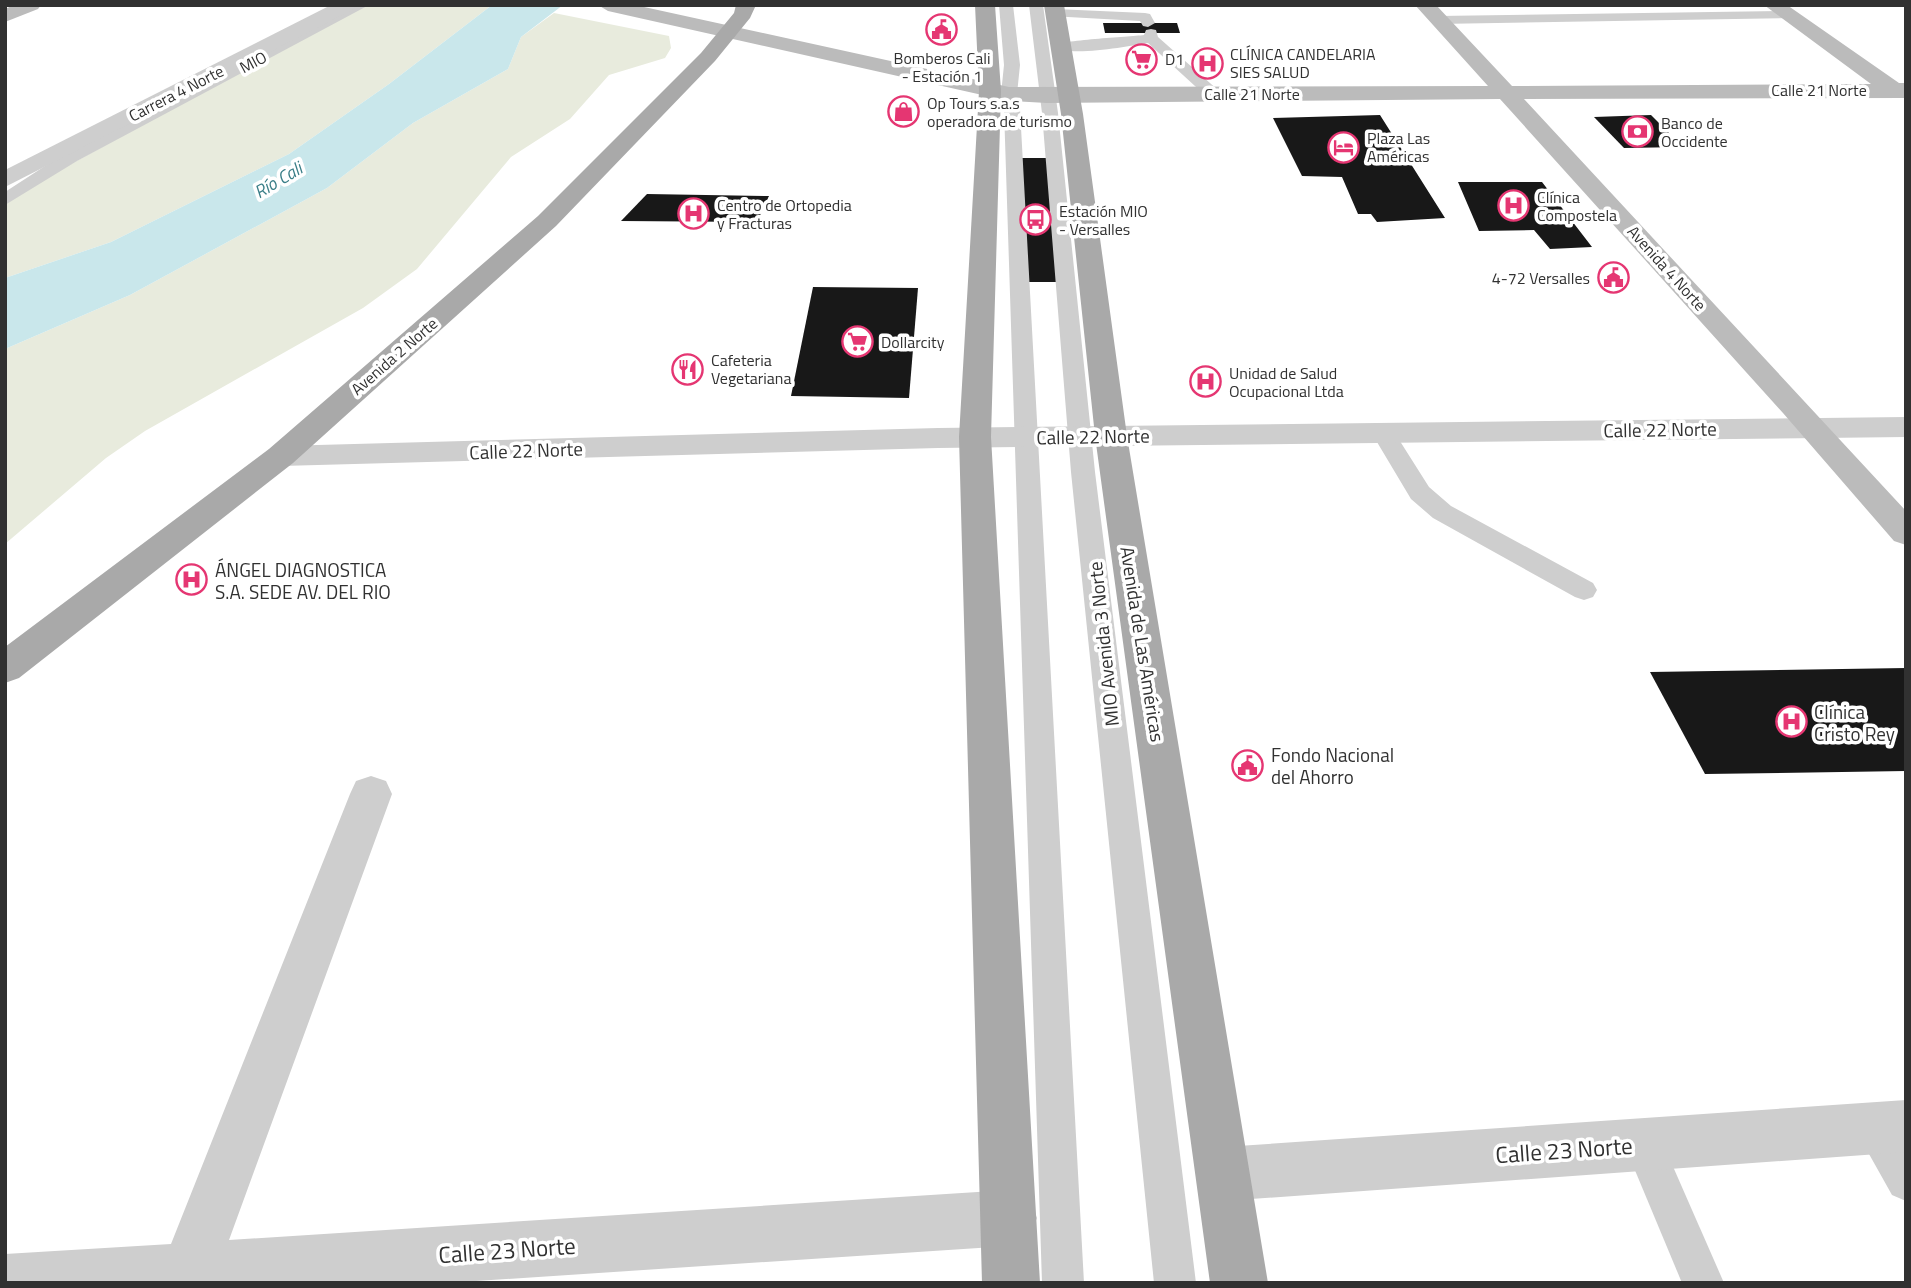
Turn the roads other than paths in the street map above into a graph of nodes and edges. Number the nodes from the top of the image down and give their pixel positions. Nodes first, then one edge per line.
1 (32, 5) edge
2 (347, 5) edge
3 (362, 5) edge
4 (746, 5) edge
5 (985, 5) edge
6 (1006, 5) edge
7 (611, 6) edge
8 (1049, 8) edge
9 (1780, 10) edge
10 (1432, 12) edge
11 (1091, 13) junction
12 (5, 16) edge
13 (731, 31) junction
14 (1150, 32) junction
15 (1099, 45) junction
16 (1061, 46) junction
17 (1000, 92) junction
18 (1506, 92) junction
19 (1901, 93) edge
20 (1213, 94) junction
21 (1058, 96) junction
22 (16, 150) dead end
23 (59, 158) junction
24 (5, 180) edge
25 (5, 191) edge
26 (5, 200) edge
27 (1812, 427) junction
28 (1906, 427) edge
29 (1382, 432) junction
30 (1095, 436) junction
31 (975, 437) junction
32 (1025, 437) junction
33 (281, 456) junction
34 (1906, 533) edge
35 (1584, 590) dead end
36 (5, 668) edge
37 (371, 794) dead end
38 (1890, 1127) edge
39 (1643, 1144) junction
40 (1223, 1174) junction
41 (1906, 1181) edge
42 (1010, 1218) junction
43 (189, 1271) junction
44 (5, 1283) edge
45 (1011, 1283) edge
46 (1063, 1283) edge
47 (1175, 1283) edge
48 (1239, 1283) edge
49 (1703, 1283) edge

1 - 12 main road
2 - 23 street, Carrera 4 Norte
3 - 23 lane, MIO
4 - 13 main road, Avenida 2 Norte
5 - 17 main road
6 - 17 lane
7 - 13 main road, Calle 21 Norte
8 - 11 lane
8 - 16 main road
8 - 21 lane, MIO Avenida 3 Norte
9 - 10 lane
9 - 19 main road
10 - 18 main road, Avenida 4 Norte
11 - 14 lane
11 - 15 lane
13 - 17 main road, Calle 21 Norte
13 - 33 main road, Avenida 2 Norte
14 - 15 lane
14 - 20 lane
15 - 16 lane
16 - 21 main road
17 - 21 main road, Calle 21 Norte
17 - 31 main road
17 - 32 lane
18 - 19 main road, Calle 21 Norte
18 - 20 main road, Calle 21 Norte
18 - 27 main road, Avenida 4 Norte
20 - 21 main road, Calle 21 Norte
21 - 30 lane, MIO Avenida 3 Norte
22 - 23 street
23 - 24 street, Carrera 4 Norte
23 - 25 lane, MIO
23 - 26 lane, MIO
27 - 28 street, Calle 22 Norte
27 - 29 street, Calle 22 Norte
27 - 34 main road, Avenida 4 Norte
29 - 30 street, Calle 22 Norte
29 - 35 lane
30 - 32 street, Calle 22 Norte
30 - 40 main road, Avenida de Las Américas
30 - 47 lane, MIO Avenida 3 Norte
31 - 32 street, Calle 22 Norte
31 - 33 street, Calle 22 Norte
31 - 42 main road
32 - 46 lane
33 - 36 main road, Avenida 2 Norte
37 - 43 street
38 - 39 street, Calle 23 Norte
38 - 41 lane
39 - 40 street, Calle 23 Norte
39 - 49 lane
40 - 48 main road, Avenida de Las Américas
42 - 43 street, Calle 23 Norte
42 - 45 main road
43 - 44 street, Calle 23 Norte

